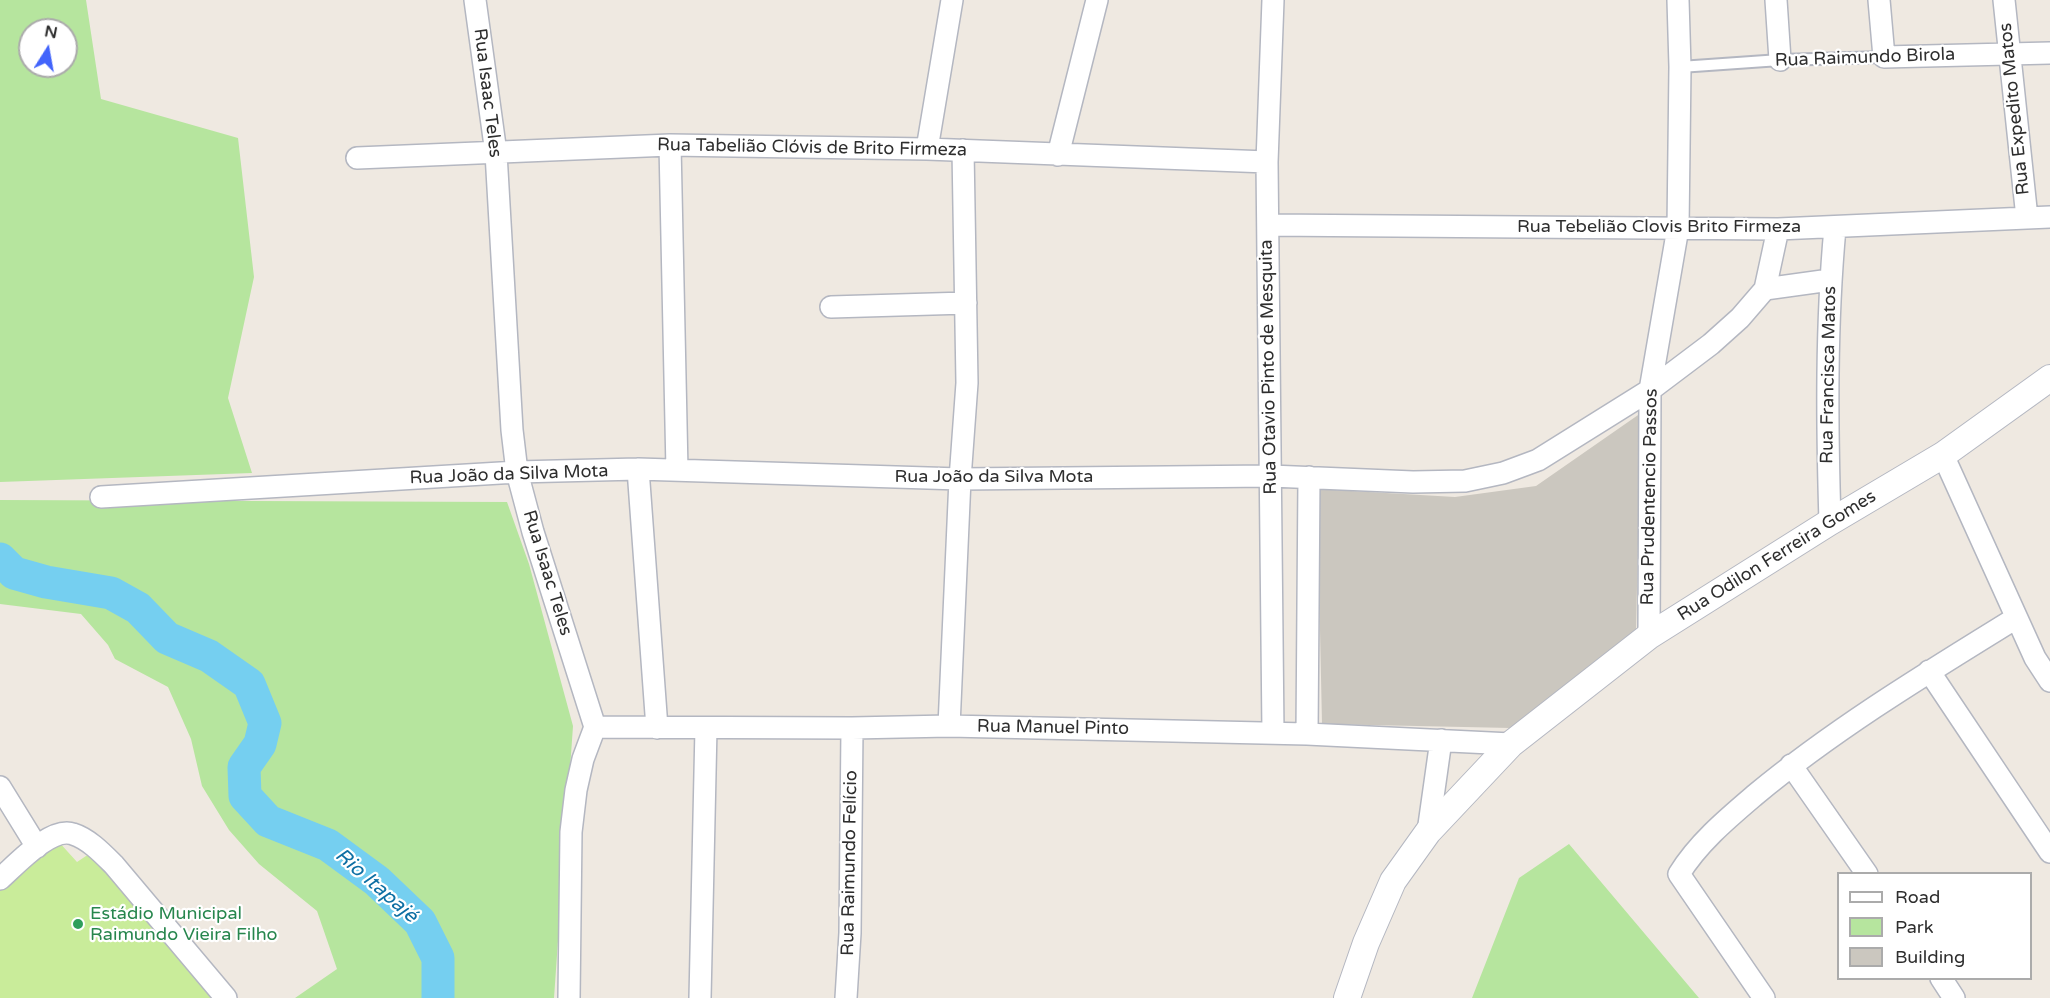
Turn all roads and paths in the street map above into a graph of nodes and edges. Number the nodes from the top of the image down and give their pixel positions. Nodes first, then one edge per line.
1 (475, 0) edge
2 (952, 0) edge
3 (1098, 0) edge
4 (1273, 0) edge
5 (1678, 0) edge
6 (1776, 0) edge
7 (1879, 0) edge
8 (2004, 0) edge
9 (2050, 53) edge
10 (2008, 54) junction
11 (1884, 57) junction
12 (1780, 60) junction
13 (1680, 67) junction
14 (670, 146) junction
15 (927, 149) junction
16 (963, 150) junction
17 (496, 153) junction
18 (1058, 155) junction
19 (357, 158) dead end
20 (1267, 162) junction
21 (2050, 217) edge
22 (2027, 218) junction
23 (1268, 225) junction
24 (1678, 228) junction
25 (1835, 228) junction
26 (1778, 229) junction
27 (1830, 280) junction
28 (1765, 289) junction
29 (966, 303) junction
30 (831, 308) dead end
31 (2050, 378) edge
32 (1650, 390) junction
33 (1943, 454) junction
34 (638, 469) junction
35 (677, 470) junction
36 (517, 472) junction
37 (1271, 476) junction
38 (1309, 477) junction
39 (960, 479) junction
40 (101, 497) dead end
41 (1830, 522) junction
42 (2016, 618) junction
43 (1649, 636) junction
44 (1929, 671) junction
45 (2050, 681) edge
46 (949, 726) junction
47 (595, 727) junction
48 (657, 728) junction
49 (706, 728) junction
50 (852, 728) junction
51 (1273, 733) junction
52 (1307, 734) junction
53 (1441, 741) junction
54 (1511, 744) junction
55 (1791, 765) junction
56 (0, 787) edge
57 (1428, 832) junction
58 (37, 847) junction
59 (2050, 852) edge
60 (1866, 872) edge
61 (0, 879) edge
62 (1942, 980) edge
63 (226, 998) edge
64 (569, 998) edge
65 (700, 998) edge
66 (846, 998) edge
67 (1347, 998) edge
68 (1764, 998) edge
69 (1954, 998) edge

1 - 17 street, Rua Isaac Teles
2 - 15 street
3 - 18 street
4 - 20 street, Rua Otavio Pinto de Mesquita
5 - 13 street, Rua Prudentencio Passos
6 - 12 street
7 - 11 street
8 - 10 street, Rua Expedito Matos
9 - 10 street, Rua Raimundo Birola
10 - 11 street, Rua Raimundo Birola
10 - 22 street, Rua Expedito Matos
11 - 12 lane, Rua Raimundo Birola
12 - 13 lane, Rua Raimundo Birola
13 - 24 street, Rua Prudentencio Passos
14 - 15 street, Rua Tabelião Clóvis de Brito Firmeza
14 - 17 street, Rua Tabelião Clóvis de Brito Firmeza
14 - 35 street
15 - 16 street, Rua Tabelião Clóvis de Brito Firmeza
16 - 18 street, Rua Tabelião Clóvis de Brito Firmeza
16 - 29 street
17 - 19 street, Rua Tabelião Clóvis de Brito Firmeza
17 - 36 street, Rua Isaac Teles
18 - 20 street, Rua Tabelião Clóvis de Brito Firmeza
20 - 23 street, Rua Otavio Pinto de Mesquita
21 - 22 street, Rua Tebelião Clovis Brito Firmeza
22 - 25 street, Rua Tebelião Clovis Brito Firmeza
23 - 24 street, Rua Tebelião Clovis Brito Firmeza
23 - 37 street, Rua Otavio Pinto de Mesquita
24 - 26 street, Rua Tebelião Clovis Brito Firmeza
24 - 32 street, Rua Prudentencio Passos
25 - 26 street, Rua Tebelião Clovis Brito Firmeza
25 - 27 street, Rua Francisca Matos
26 - 28 street, Rua João da Silva Mota
27 - 28 street
27 - 41 street, Rua Francisca Matos
28 - 32 street, Rua João da Silva Mota
29 - 30 street
29 - 39 street
31 - 33 street, Rua Odilon Ferreira Gomes
32 - 38 street, Rua João da Silva Mota
32 - 43 street, Rua Prudentencio Passos
33 - 41 street, Rua Odilon Ferreira Gomes
33 - 42 street
34 - 35 street, Rua João da Silva Mota
34 - 36 street, Rua João da Silva Mota
34 - 48 street
35 - 39 street, Rua João da Silva Mota
36 - 40 street, Rua João da Silva Mota
36 - 47 street, Rua Isaac Teles
37 - 38 street, Rua João da Silva Mota
37 - 39 street, Rua João da Silva Mota
37 - 51 street, Rua Otavio Pinto de Mesquita
38 - 52 street
39 - 46 street
41 - 43 street, Rua Odilon Ferreira Gomes
42 - 44 street
42 - 45 street
43 - 54 street, Rua Odilon Ferreira Gomes
44 - 55 street
44 - 59 street
46 - 50 street, Rua Manuel Pinto
46 - 51 street, Rua Manuel Pinto
47 - 48 street, Rua Manuel Pinto
47 - 64 street
48 - 49 street, Rua Manuel Pinto
49 - 50 street, Rua Manuel Pinto
49 - 65 street
50 - 66 street, Rua Raimundo Felício
51 - 52 street, Rua Manuel Pinto
52 - 53 street, Rua Manuel Pinto
53 - 54 street, Rua Manuel Pinto
53 - 57 street
54 - 57 street, Rua Odilon Ferreira Gomes
55 - 60 street
55 - 68 street
56 - 58 street
57 - 67 street, Rua Odilon Ferreira Gomes
58 - 61 street
58 - 63 street
62 - 69 street

